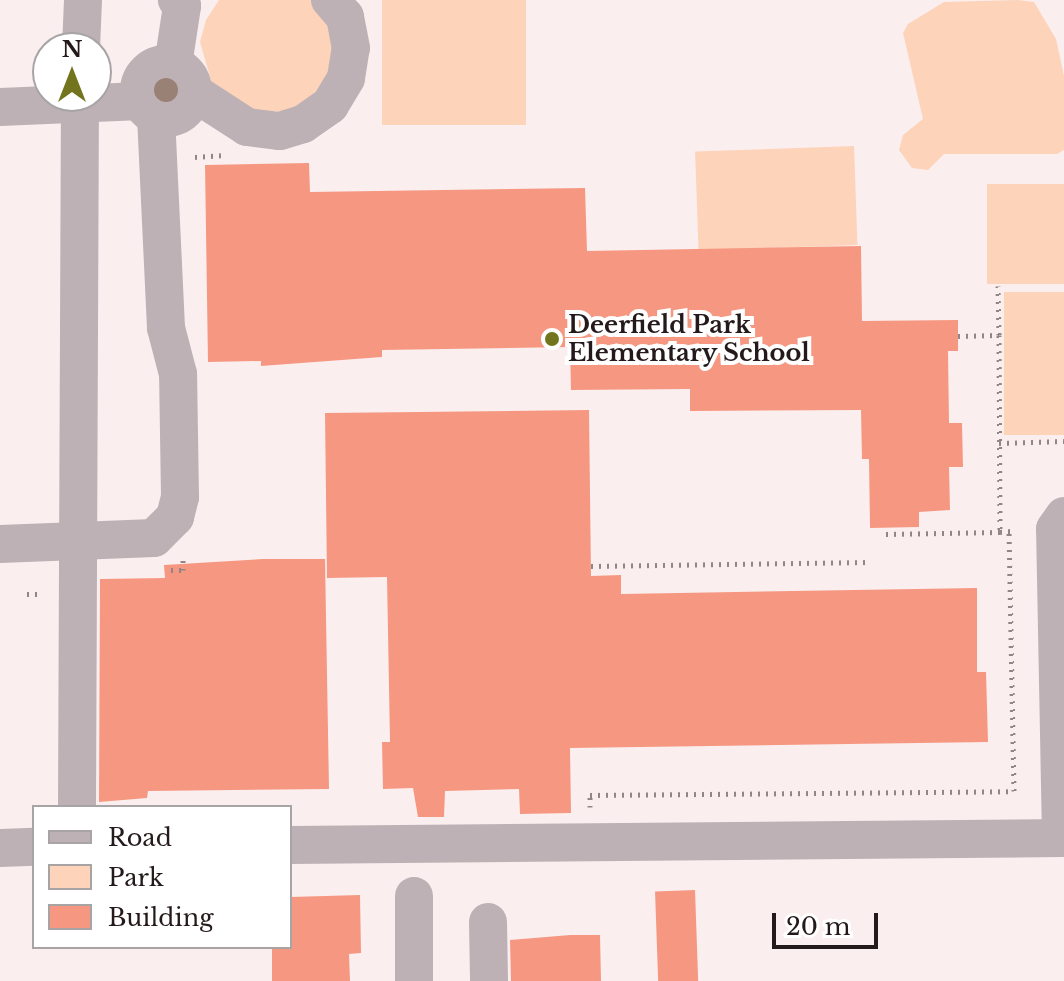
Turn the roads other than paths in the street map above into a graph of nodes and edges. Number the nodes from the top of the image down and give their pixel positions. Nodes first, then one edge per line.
1 (83, 0) edge
2 (330, 0) edge
3 (183, 2) edge
4 (82, 32) edge
5 (183, 79) junction
6 (32, 105) edge
7 (112, 105) edge
8 (0, 107) edge
9 (148, 108) junction
10 (80, 112) edge
11 (1064, 516) edge
12 (79, 542) junction
13 (0, 544) edge
14 (77, 805) edge
15 (1062, 838) edge
16 (292, 845) edge
17 (32, 847) edge
18 (0, 848) edge
19 (414, 896) dead end
20 (488, 922) dead end
21 (414, 981) edge
22 (489, 981) edge

1 - 4 lane
2 - 5 lane
3 - 5 lane
5 - 9 lane
6 - 8 lane
7 - 9 lane
9 - 12 lane
10 - 12 lane
11 - 15 lane
12 - 13 lane
12 - 14 lane
15 - 16 lane
17 - 18 lane
19 - 21 lane
20 - 22 lane

